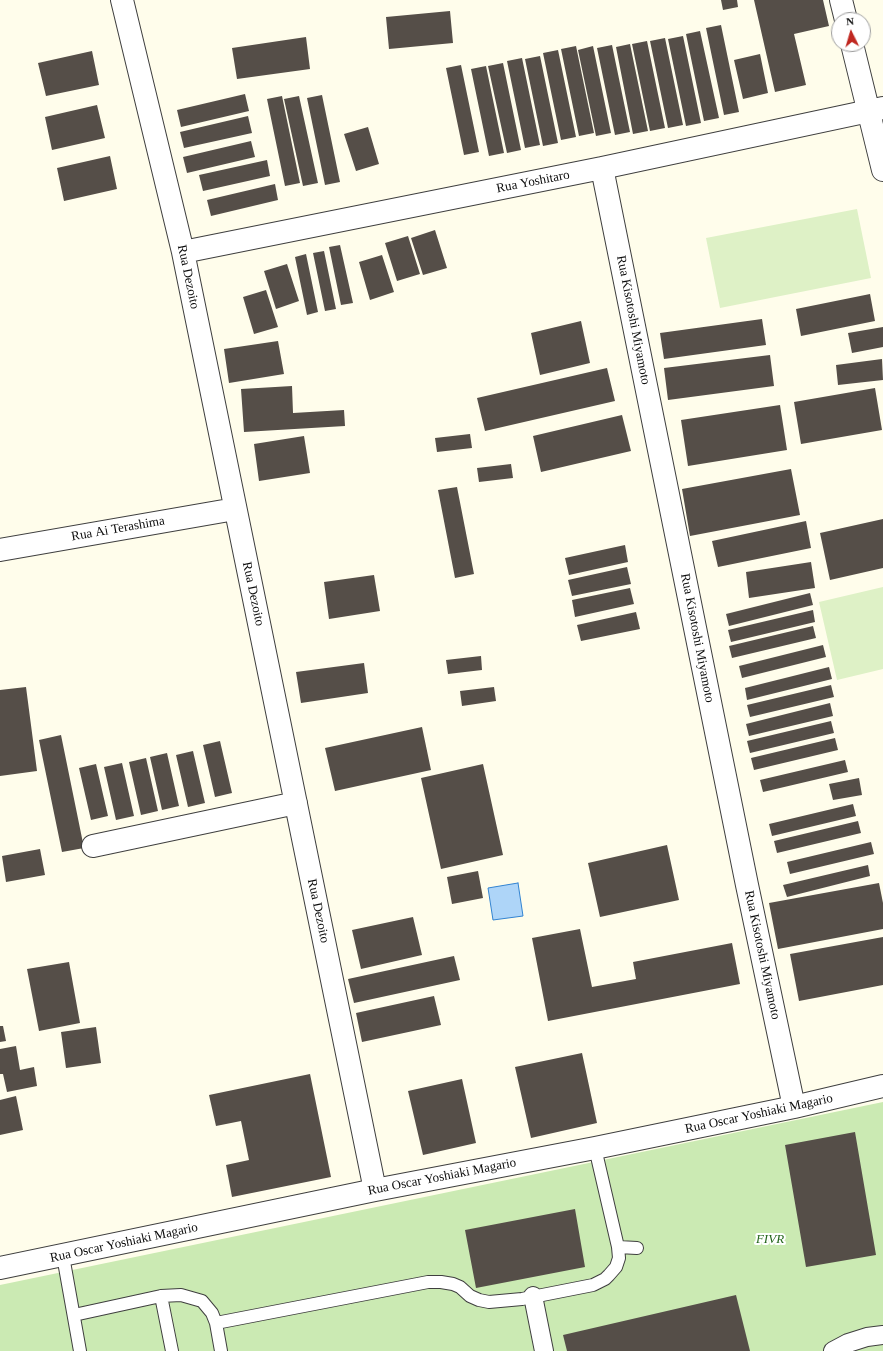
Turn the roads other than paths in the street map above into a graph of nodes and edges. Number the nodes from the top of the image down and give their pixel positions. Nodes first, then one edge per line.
1 (122, 0) edge
2 (841, 0) edge
3 (844, 12) edge
4 (855, 52) edge
5 (875, 109) edge
6 (602, 168) junction
7 (883, 170) edge
8 (183, 252) junction
9 (236, 509) junction
10 (0, 550) edge
11 (296, 803) junction
12 (93, 846) dead end
13 (883, 1086) edge
14 (794, 1107) junction
15 (595, 1148) junction
16 (375, 1190) junction
17 (618, 1247) junction
18 (637, 1248) dead end
19 (63, 1256) junction
20 (0, 1268) edge
21 (161, 1296) junction
22 (532, 1296) junction
23 (74, 1315) junction
24 (216, 1323) junction
25 (883, 1335) edge
26 (80, 1351) edge
27 (172, 1351) edge
28 (221, 1351) edge
29 (544, 1351) edge
30 (833, 1351) edge

1 - 8 street, Rua Dezoito
2 - 3 street
4 - 5 street
5 - 6 street, Rua Yoshitaro
5 - 7 street
6 - 8 street, Rua Yoshitaro
6 - 14 street, Rua Kisotoshi Miyamoto
8 - 9 street, Rua Dezoito
9 - 10 street, Rua Ai Terashima
9 - 11 street, Rua Dezoito
11 - 12 street
11 - 16 street, Rua Dezoito
13 - 14 street, Rua Oscar Yoshiaki Magario
14 - 15 street, Rua Oscar Yoshiaki Magario
15 - 16 street, Rua Oscar Yoshiaki Magario
15 - 17 lane
16 - 19 street, Rua Oscar Yoshiaki Magario
17 - 18 lane
17 - 22 lane
19 - 20 street, Rua Oscar Yoshiaki Magario
19 - 23 lane
21 - 23 lane
21 - 24 lane
21 - 27 lane
22 - 24 lane
22 - 29 street
23 - 26 lane
24 - 28 lane
25 - 30 street

